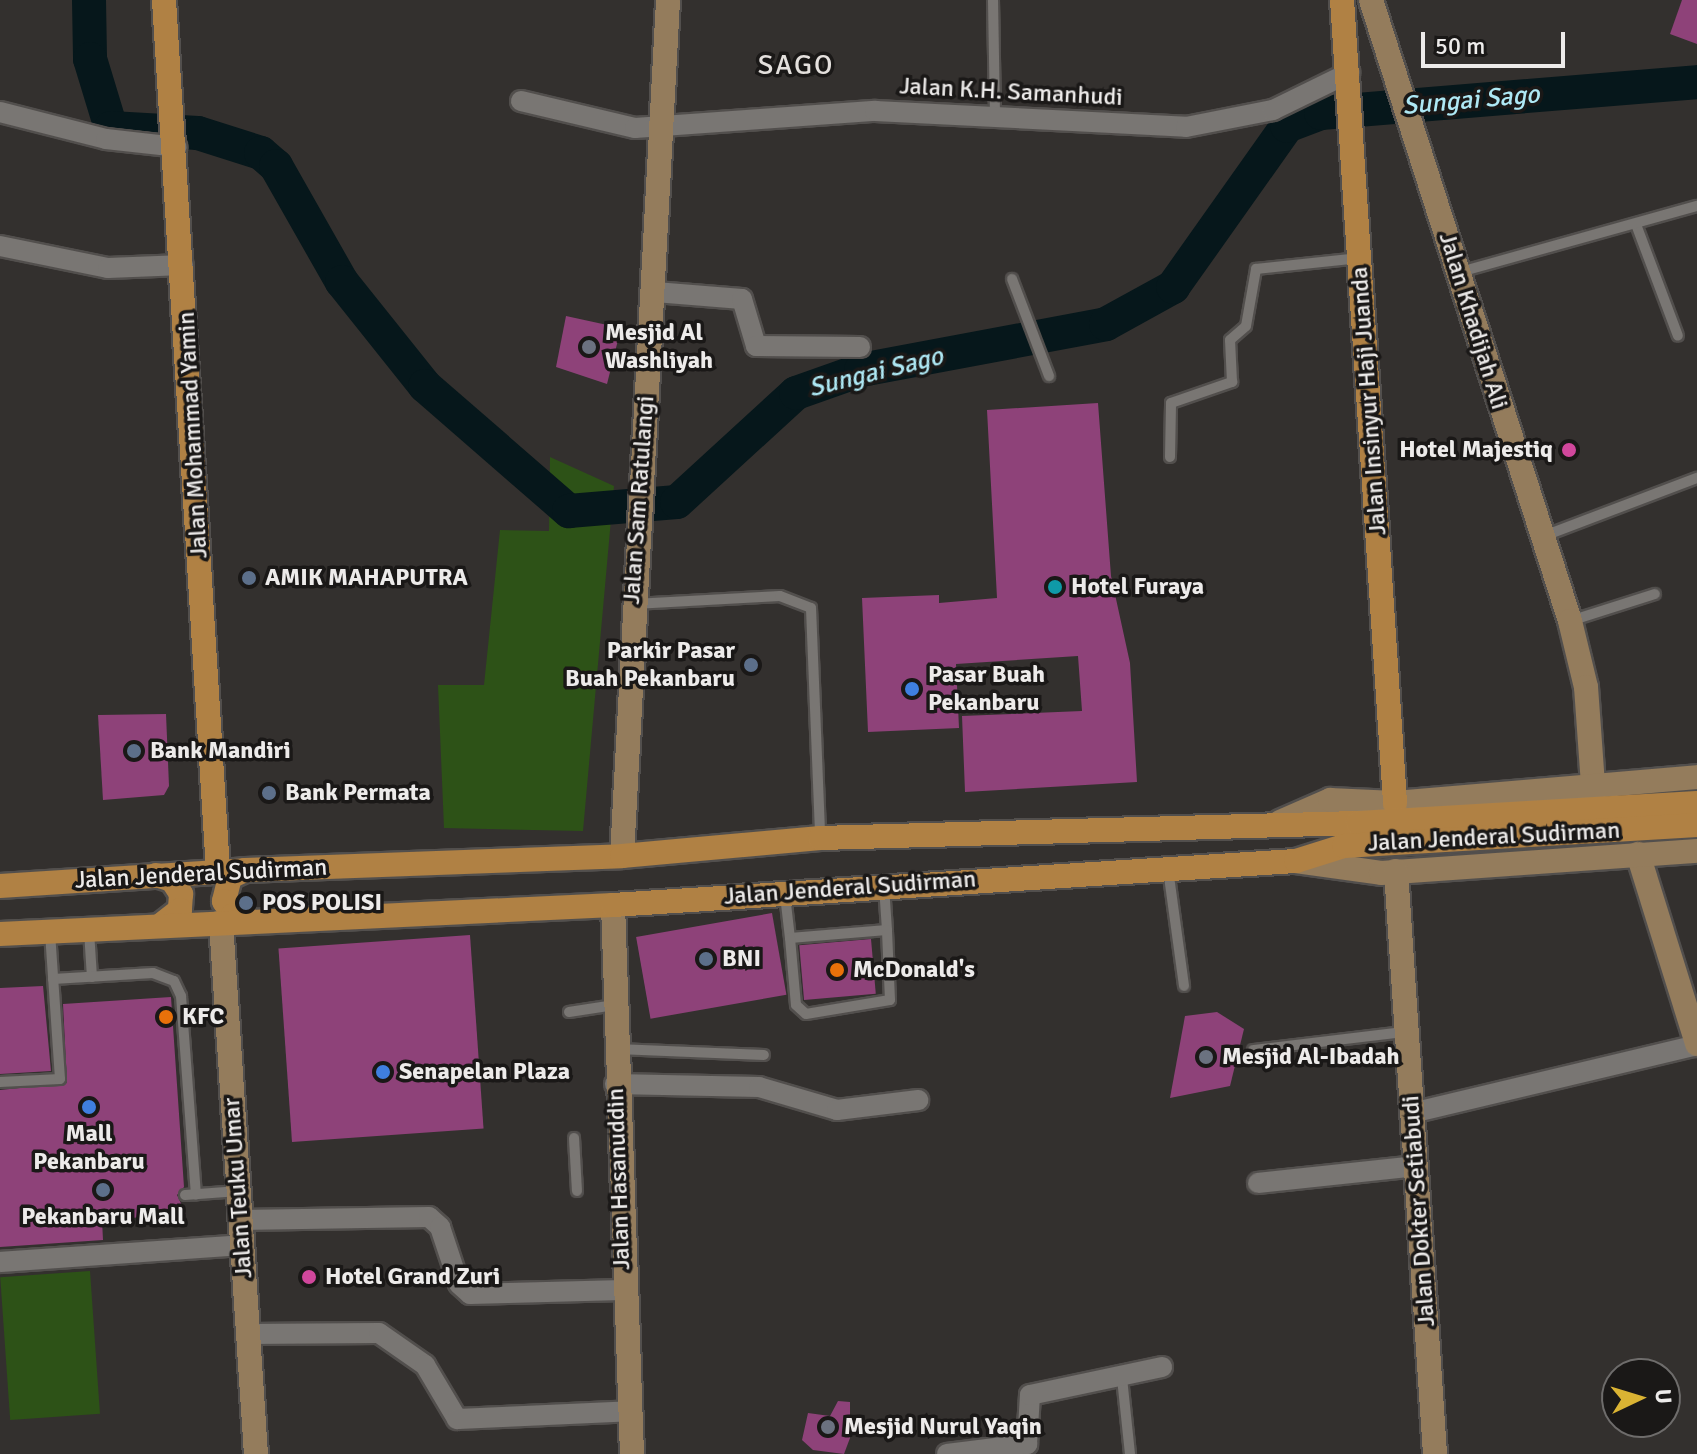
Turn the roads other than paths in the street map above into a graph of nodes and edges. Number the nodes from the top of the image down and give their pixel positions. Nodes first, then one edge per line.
1 (164, 0) edge
2 (668, 0) edge
3 (993, 0) edge
4 (1342, 0) edge
5 (1371, 0) edge
6 (1349, 73) junction
7 (521, 101) dead end
8 (0, 112) edge
9 (995, 116) junction
10 (661, 127) junction
11 (175, 134) junction
12 (1697, 206) edge
13 (1637, 227) junction
14 (0, 246) edge
15 (1359, 258) junction
16 (183, 265) junction
17 (1460, 272) junction
18 (1012, 279) dead end
19 (655, 292) junction
20 (1678, 336) dead end
21 (860, 347) dead end
22 (1049, 376) dead end
23 (1170, 457) dead end
24 (1697, 478) edge
25 (1542, 537) junction
26 (1655, 594) dead end
27 (631, 604) junction
28 (1570, 621) junction
29 (1697, 777) edge
30 (1593, 785) junction
31 (1395, 803) junction
32 (1697, 803) edge
33 (1280, 822) junction
34 (1697, 825) edge
35 (820, 838) junction
36 (1697, 851) edge
37 (1638, 854) junction
38 (622, 856) junction
39 (1296, 861) junction
40 (1167, 867) junction
41 (245, 870) junction
42 (218, 871) junction
43 (1396, 871) junction
44 (156, 875) junction
45 (884, 884) junction
46 (0, 886) edge
47 (785, 892) junction
48 (613, 905) junction
49 (249, 920) junction
50 (221, 922) junction
51 (161, 925) junction
52 (89, 929) junction
53 (887, 930) junction
54 (50, 931) junction
55 (0, 934) edge
56 (790, 938) junction
57 (92, 977) junction
58 (53, 979) junction
59 (1184, 986) dead end
60 (614, 1005) junction
61 (569, 1012) dead end
62 (1407, 1032) junction
63 (1697, 1045) edge
64 (615, 1049) junction
65 (1253, 1050) dead end
66 (764, 1055) dead end
67 (0, 1082) edge
68 (615, 1084) junction
69 (918, 1100) dead end
70 (1412, 1113) junction
71 (574, 1138) dead end
72 (1416, 1166) junction
73 (1258, 1183) dead end
74 (239, 1191) junction
75 (577, 1191) dead end
76 (240, 1220) junction
77 (242, 1245) junction
78 (0, 1262) edge
79 (623, 1290) junction
80 (248, 1334) junction
81 (1162, 1367) dead end
82 (1122, 1378) junction
83 (631, 1411) junction
84 (256, 1454) edge
85 (632, 1454) edge
86 (947, 1454) edge
87 (1130, 1454) edge
88 (1435, 1454) edge

1 - 11 main road, Jalan Mohammad Yamin
2 - 10 street, Jalan Sam Ratulangi
3 - 9 lane
4 - 6 main road, Jalan Insinyur Haji Juanda
5 - 17 street, Jalan Khadijah Ali
6 - 9 street, Jalan K.H. Samanhudi
6 - 15 main road, Jalan Insinyur Haji Juanda
7 - 10 street, Jalan K.H. Samanhudi
8 - 11 street
9 - 10 street, Jalan K.H. Samanhudi
10 - 19 street, Jalan Sam Ratulangi
11 - 16 main road, Jalan Mohammad Yamin
12 - 13 lane
13 - 17 lane
13 - 20 lane
14 - 16 street
15 - 23 lane
15 - 31 main road, Jalan Insinyur Haji Juanda
16 - 42 main road, Jalan Mohammad Yamin
17 - 25 street, Jalan Khadijah Ali
18 - 22 lane
19 - 21 street
19 - 27 street, Jalan Sam Ratulangi
24 - 25 lane
25 - 28 street, Jalan Khadijah Ali
26 - 28 lane
27 - 35 lane
27 - 38 street, Jalan Sam Ratulangi
28 - 30 street, Jalan Khadijah Ali
29 - 30 street
30 - 31 street
31 - 33 street
32 - 33 main road, Jalan Jenderal Sudirman
33 - 35 main road, Jalan Jenderal Sudirman
34 - 39 main road, Jalan Jenderal Sudirman
35 - 38 main road, Jalan Jenderal Sudirman
36 - 37 street
37 - 43 street
37 - 63 street
38 - 41 main road, Jalan Jenderal Sudirman
39 - 40 main road, Jalan Jenderal Sudirman
39 - 43 street
40 - 45 main road, Jalan Jenderal Sudirman
40 - 59 lane
41 - 42 main road, Jalan Jenderal Sudirman
41 - 49 main road
42 - 44 main road, Jalan Jenderal Sudirman
43 - 62 street, Jalan Dokter Setiabudi
44 - 46 main road, Jalan Jenderal Sudirman
44 - 51 main road
45 - 47 main road, Jalan Jenderal Sudirman
45 - 53 lane
47 - 48 main road, Jalan Jenderal Sudirman
47 - 56 lane
48 - 49 main road, Jalan Jenderal Sudirman
48 - 60 street, Jalan Hasanuddin
49 - 50 main road, Jalan Jenderal Sudirman
50 - 51 main road, Jalan Jenderal Sudirman
50 - 74 street, Jalan Teuku Umar
51 - 52 main road, Jalan Jenderal Sudirman
52 - 54 main road, Jalan Jenderal Sudirman
52 - 57 lane
53 - 56 lane
53 - 56 lane
54 - 55 main road, Jalan Jenderal Sudirman
54 - 58 lane
57 - 58 lane
57 - 74 lane
58 - 67 lane
60 - 61 lane
60 - 64 street, Jalan Hasanuddin
62 - 65 lane
62 - 70 street, Jalan Dokter Setiabudi
63 - 70 street
64 - 66 lane
64 - 68 street, Jalan Hasanuddin
68 - 69 street
68 - 79 street, Jalan Hasanuddin
70 - 72 street, Jalan Dokter Setiabudi
71 - 75 lane
72 - 73 street
72 - 88 street, Jalan Dokter Setiabudi
74 - 76 street, Jalan Teuku Umar
76 - 77 street, Jalan Teuku Umar
76 - 79 street
77 - 78 street
77 - 80 street, Jalan Teuku Umar
79 - 83 street, Jalan Hasanuddin
80 - 83 street
80 - 84 street, Jalan Teuku Umar
81 - 82 street
82 - 86 street
82 - 87 lane
83 - 85 street, Jalan Hasanuddin

